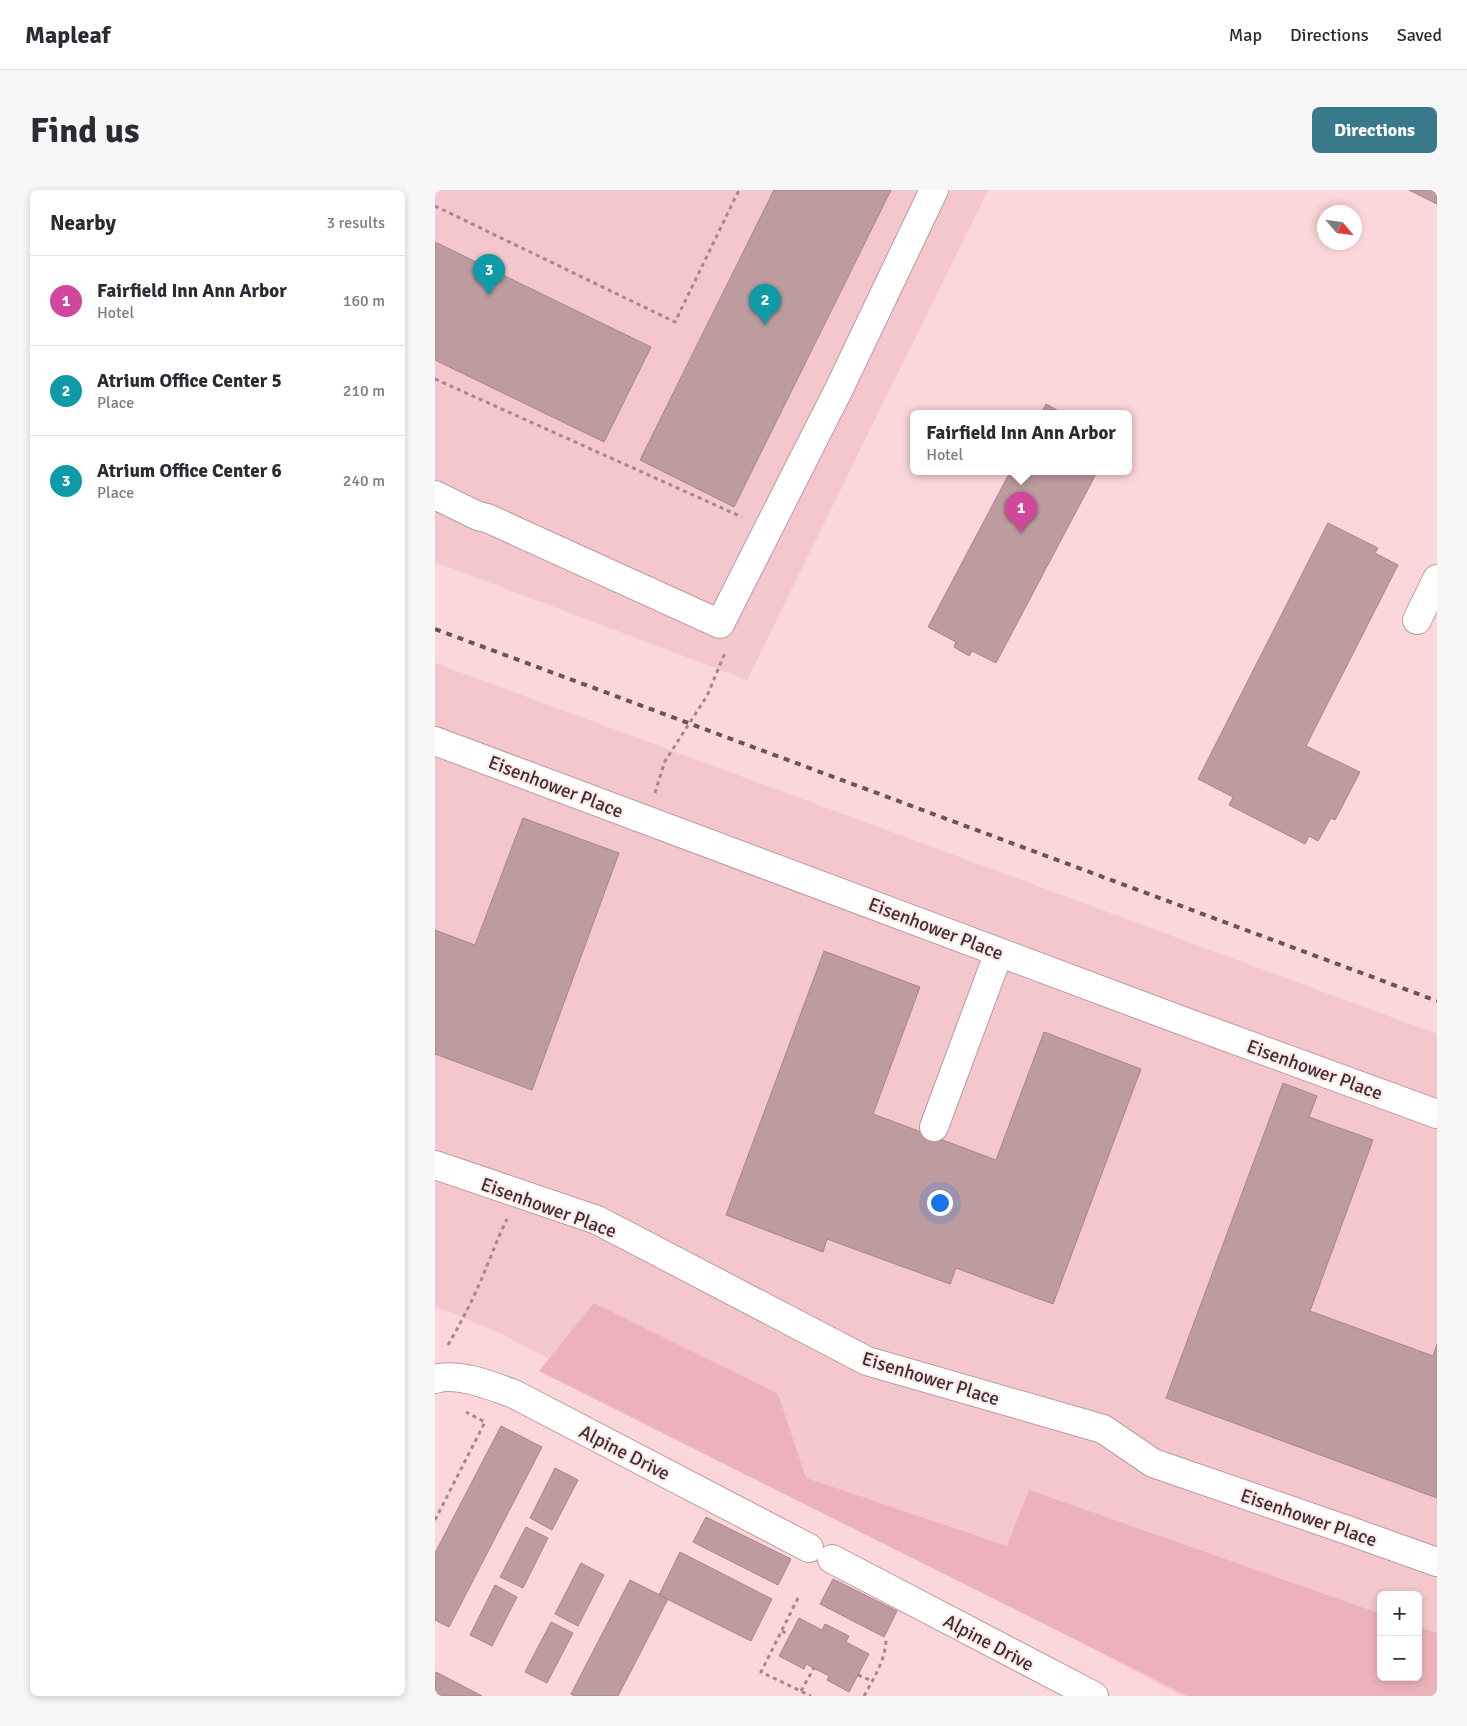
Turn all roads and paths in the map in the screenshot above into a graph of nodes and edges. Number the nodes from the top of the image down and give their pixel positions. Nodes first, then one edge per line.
1 (739, 190) edge
2 (934, 190) edge
3 (435, 206) edge
4 (435, 379) edge
5 (435, 495) edge
6 (745, 518) dead end
7 (1437, 579) edge
8 (1417, 620) dead end
9 (720, 624) junction
10 (435, 741) edge
11 (647, 820) junction
12 (999, 952) junction
13 (1437, 1114) edge
14 (933, 1127) dead end
15 (435, 1166) edge
16 (520, 1194) junction
17 (447, 1345) dead end
18 (435, 1379) edge
19 (466, 1412) dead end
20 (435, 1520) edge
21 (1437, 1562) edge
22 (799, 1598) dead end
23 (782, 1631) junction
24 (789, 1635) dead end
25 (886, 1640) dead end
26 (814, 1668) dead end
27 (858, 1675) dead end
28 (872, 1681) junction
29 (801, 1691) junction
30 (811, 1696) edge
31 (864, 1696) edge
32 (1094, 1696) edge

1 - 3 path
2 - 9 street
4 - 6 path
5 - 9 street
7 - 8 street
9 - 11 path
10 - 11 street, Eisenhower Place
11 - 12 street, Eisenhower Place
12 - 13 street, Eisenhower Place
12 - 14 street
15 - 16 street, Eisenhower Place
16 - 17 path
16 - 21 street, Eisenhower Place
18 - 32 street, Alpine Drive
19 - 20 path
22 - 23 path
23 - 24 path
23 - 29 path
25 - 28 path
26 - 29 path
27 - 28 path
28 - 31 path
29 - 30 path

